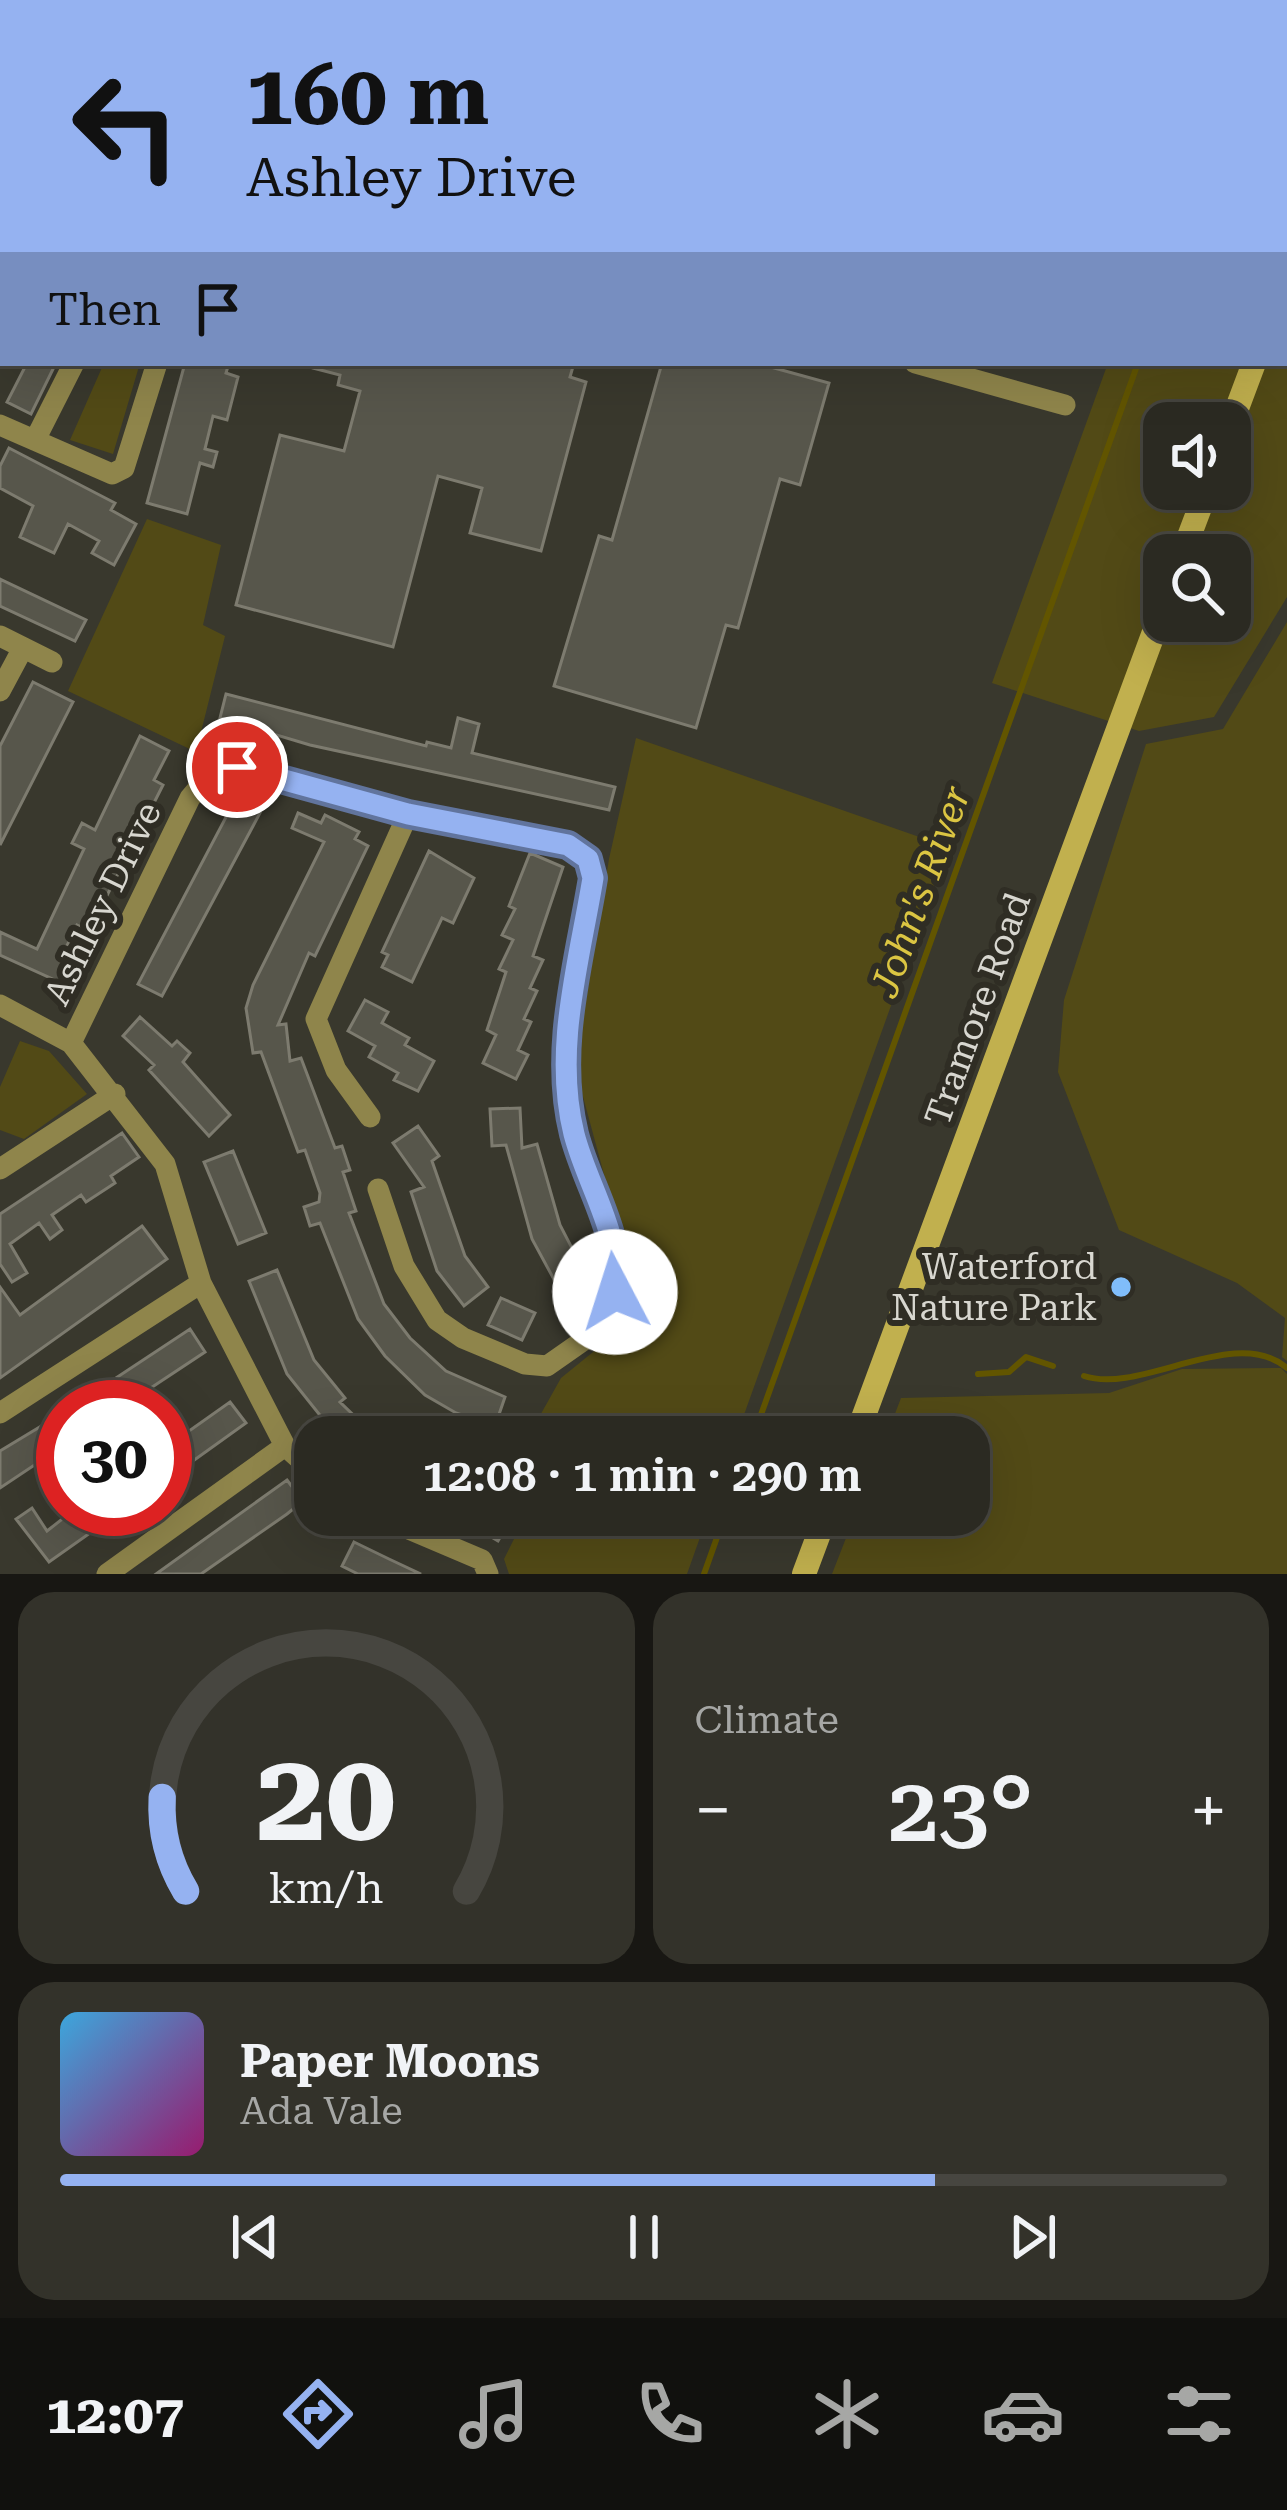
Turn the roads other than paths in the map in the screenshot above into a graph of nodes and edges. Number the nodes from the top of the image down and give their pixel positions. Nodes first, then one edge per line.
1 (72, 366) edge
2 (156, 366) edge
3 (926, 366) edge
4 (1253, 366) edge
5 (1239, 402) edge
6 (1065, 405) dead end
7 (0, 425) edge
8 (35, 440) junction
9 (0, 636) edge
10 (1150, 642) edge
11 (23, 648) junction
12 (52, 662) dead end
13 (0, 691) edge
14 (408, 814) junction
15 (0, 1005) edge
16 (71, 1042) junction
17 (115, 1094) junction
18 (370, 1117) dead end
19 (0, 1169) edge
20 (379, 1190) dead end
21 (201, 1283) junction
22 (0, 1413) edge
23 (864, 1416) edge
24 (285, 1446) junction
25 (294, 1454) edge
26 (425, 1536) edge
27 (818, 1536) edge
28 (107, 1574) edge
29 (488, 1574) edge
30 (804, 1574) edge

1 - 8 street
2 - 8 street
3 - 6 street
4 - 5 main road
7 - 8 street
9 - 11 street
10 - 23 main road, Tramore Road
11 - 12 street
11 - 13 street
14 - 16 street, Ashley Drive
14 - 18 street
14 - 20 street, Ashley Drive
15 - 16 street, Ashley Drive
16 - 17 street
17 - 19 street
17 - 21 street
21 - 22 street
21 - 24 street
24 - 25 street
24 - 28 street
26 - 29 street
27 - 30 main road

